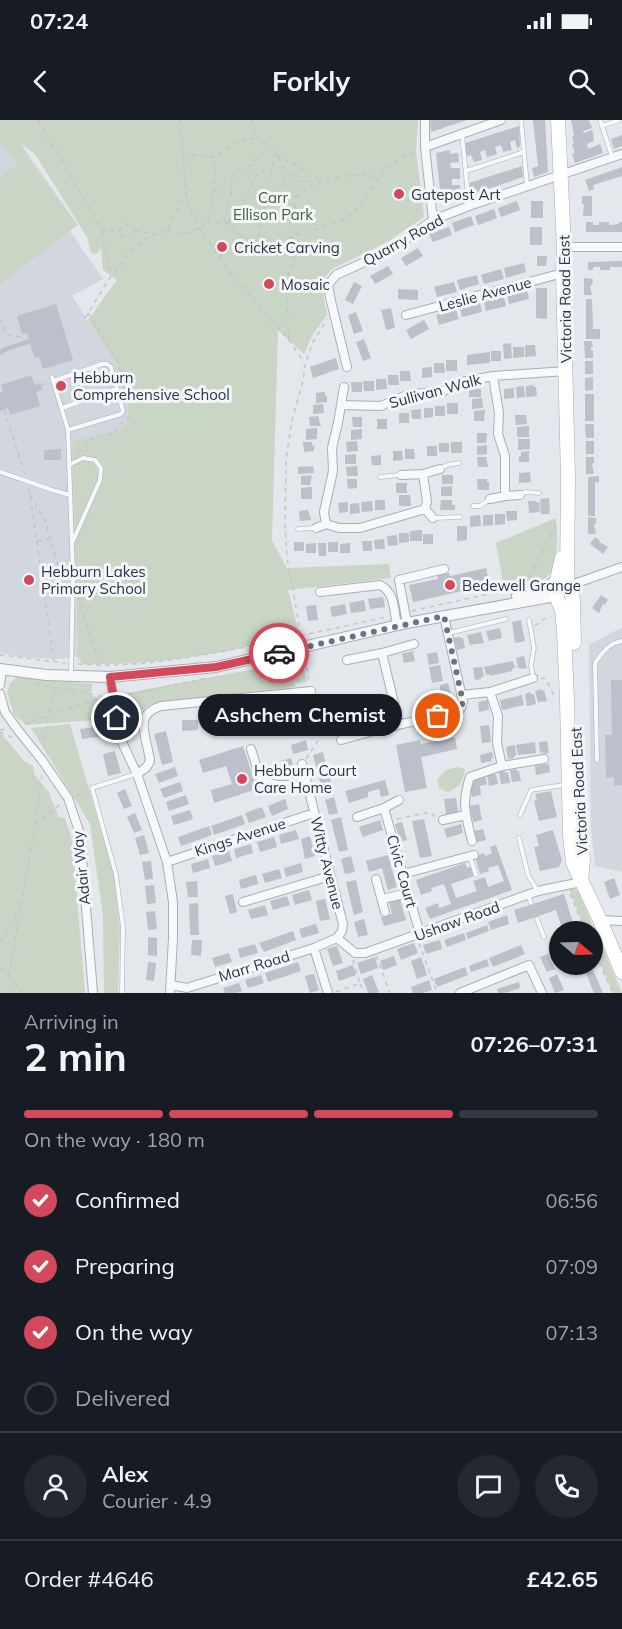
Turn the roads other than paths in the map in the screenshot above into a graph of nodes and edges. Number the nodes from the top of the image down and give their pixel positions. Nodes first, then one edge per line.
1 (425, 120) edge
2 (501, 120) edge
3 (521, 120) edge
4 (558, 120) edge
5 (600, 120) edge
6 (619, 120) edge
7 (602, 126) junction
8 (462, 134) junction
9 (425, 147) junction
10 (524, 152) junction
11 (622, 154) edge
12 (612, 157) junction
13 (466, 171) junction
14 (561, 175) junction
15 (527, 187) junction
16 (469, 206) junction
17 (433, 220) junction
18 (564, 247) junction
19 (622, 247) edge
20 (563, 273) junction
21 (406, 315) dead end
22 (347, 367) dead end
23 (566, 372) junction
24 (493, 376) junction
25 (344, 387) dead end
26 (116, 389) junction
27 (342, 405) junction
28 (62, 408) junction
29 (68, 430) junction
30 (459, 463) dead end
31 (69, 465) junction
32 (440, 469) joint
33 (0, 472) edge
34 (423, 474) junction
35 (401, 475) joint
36 (380, 477) dead end
37 (539, 493) dead end
38 (70, 495) junction
39 (520, 495) joint
40 (505, 496) junction
41 (490, 499) joint
42 (473, 506) dead end
43 (425, 509) junction
44 (460, 517) dead end
45 (433, 518) joint
46 (326, 524) junction
47 (315, 528) joint
48 (298, 529) dead end
49 (72, 543) junction
50 (622, 567) edge
51 (444, 569) dead end
52 (562, 588) junction
53 (320, 592) dead end
54 (444, 616) junction
55 (401, 619) junction
56 (506, 619) dead end
57 (529, 620) dead end
58 (448, 633) junction
59 (622, 641) edge
60 (414, 644) dead end
61 (382, 653) junction
62 (347, 660) dead end
63 (1, 669) edge
64 (71, 676) junction
65 (110, 677) junction
66 (533, 678) joint
67 (0, 685) edge
68 (311, 691) road end
69 (490, 692) junction
70 (0, 694) edge
71 (462, 695) junction
72 (399, 724) junction
73 (341, 740) dead end
74 (251, 749) dead end
75 (544, 759) dead end
76 (597, 760) dead end
77 (302, 764) road end
78 (502, 766) junction
79 (137, 774) junction
80 (573, 784) junction
81 (308, 787) junction
82 (399, 800) dead end
83 (384, 808) junction
84 (314, 813) junction
85 (466, 815) junction
86 (520, 815) dead end
87 (357, 817) dead end
88 (443, 820) road end
89 (519, 838) dead end
90 (472, 841) dead end
91 (471, 855) joint
92 (167, 862) junction
93 (403, 874) junction
94 (476, 875) dead end
95 (330, 876) junction
96 (376, 879) dead end
97 (581, 882) junction
98 (538, 891) junction
99 (408, 893) junction
100 (382, 899) junction
101 (243, 902) dead end
102 (385, 912) dead end
103 (537, 919) dead end
104 (600, 920) junction
105 (622, 921) edge
106 (418, 935) junction
107 (544, 937) dead end
108 (337, 938) junction
109 (314, 948) junction
110 (622, 972) edge
111 (170, 989) edge
112 (472, 991) edge
113 (332, 992) edge
114 (93, 993) edge
115 (122, 993) edge
116 (460, 993) edge
117 (542, 993) edge

1 - 9 street
2 - 8 street
3 - 10 lane
4 - 14 main road, Victoria Road East
5 - 7 lane
6 - 7 lane
7 - 12 lane
8 - 9 street
8 - 13 lane
9 - 17 street
10 - 13 lane
10 - 15 lane
11 - 12 street, Quarry Road
12 - 14 street, Quarry Road
13 - 16 lane
14 - 15 street, Quarry Road
14 - 18 main road, Victoria Road East
15 - 16 street, Quarry Road
16 - 17 street, Quarry Road
17 - 22 street, Quarry Road
18 - 19 street
18 - 20 main road, Victoria Road East
20 - 21 street, Leslie Avenue
20 - 23 main road, Victoria Road East
23 - 24 street, Sullivan Walk
23 - 52 main road, Victoria Road East
24 - 27 street, Sullivan Walk
24 - 40 street, Sullivan Walk
25 - 27 street
26 - 28 lane
26 - 28 lane
26 - 29 lane
27 - 46 street
28 - 29 lane
29 - 31 lane
30 - 32 lane
31 - 38 lane
31 - 49 lane
32 - 34 street
33 - 38 lane
34 - 35 street
34 - 43 street
35 - 36 lane
37 - 39 lane
38 - 49 lane
39 - 40 street
40 - 41 street
41 - 42 lane
43 - 45 street
43 - 46 street
44 - 45 lane
46 - 47 street
47 - 48 lane
49 - 64 lane
50 - 52 street
51 - 55 street
52 - 54 street
52 - 80 main road, Victoria Road East
52 - 80 main road, Victoria Road East
53 - 55 street
54 - 55 street
54 - 58 street
55 - 65 street
56 - 58 lane
57 - 66 lane
58 - 71 street
59 - 76 lane
60 - 61 street
61 - 62 street
61 - 72 street
63 - 64 street
63 - 67 street
64 - 65 street
65 - 79 street
66 - 69 street
68 - 79 street
69 - 71 street
69 - 78 street
70 - 114 street, Adair Way
71 - 72 street
72 - 73 street
74 - 81 street
75 - 78 street
77 - 81 street, Witty Avenue
78 - 85 street
79 - 92 street
79 - 115 lane
80 - 86 lane
80 - 97 main road, Victoria Road East
81 - 84 street, Witty Avenue
82 - 83 street
83 - 87 street
83 - 93 street, Civic Court
84 - 92 street, Kings Avenue
84 - 95 street, Witty Avenue
85 - 88 street
85 - 90 street
89 - 98 lane
91 - 93 street
91 - 94 lane
92 - 111 street
93 - 99 street, Civic Court
95 - 101 street
95 - 108 street, Witty Avenue
96 - 100 street
97 - 98 street, Ushaw Road
97 - 104 main road, Victoria Road East
98 - 106 street, Ushaw Road
99 - 100 street
99 - 106 street, Civic Court
100 - 102 street
103 - 107 lane
104 - 105 street
104 - 110 main road, Victoria Road East
106 - 108 street, Ushaw Road
108 - 109 street, Marr Road
109 - 111 street, Marr Road
109 - 113 street
112 - 116 street
112 - 117 street

